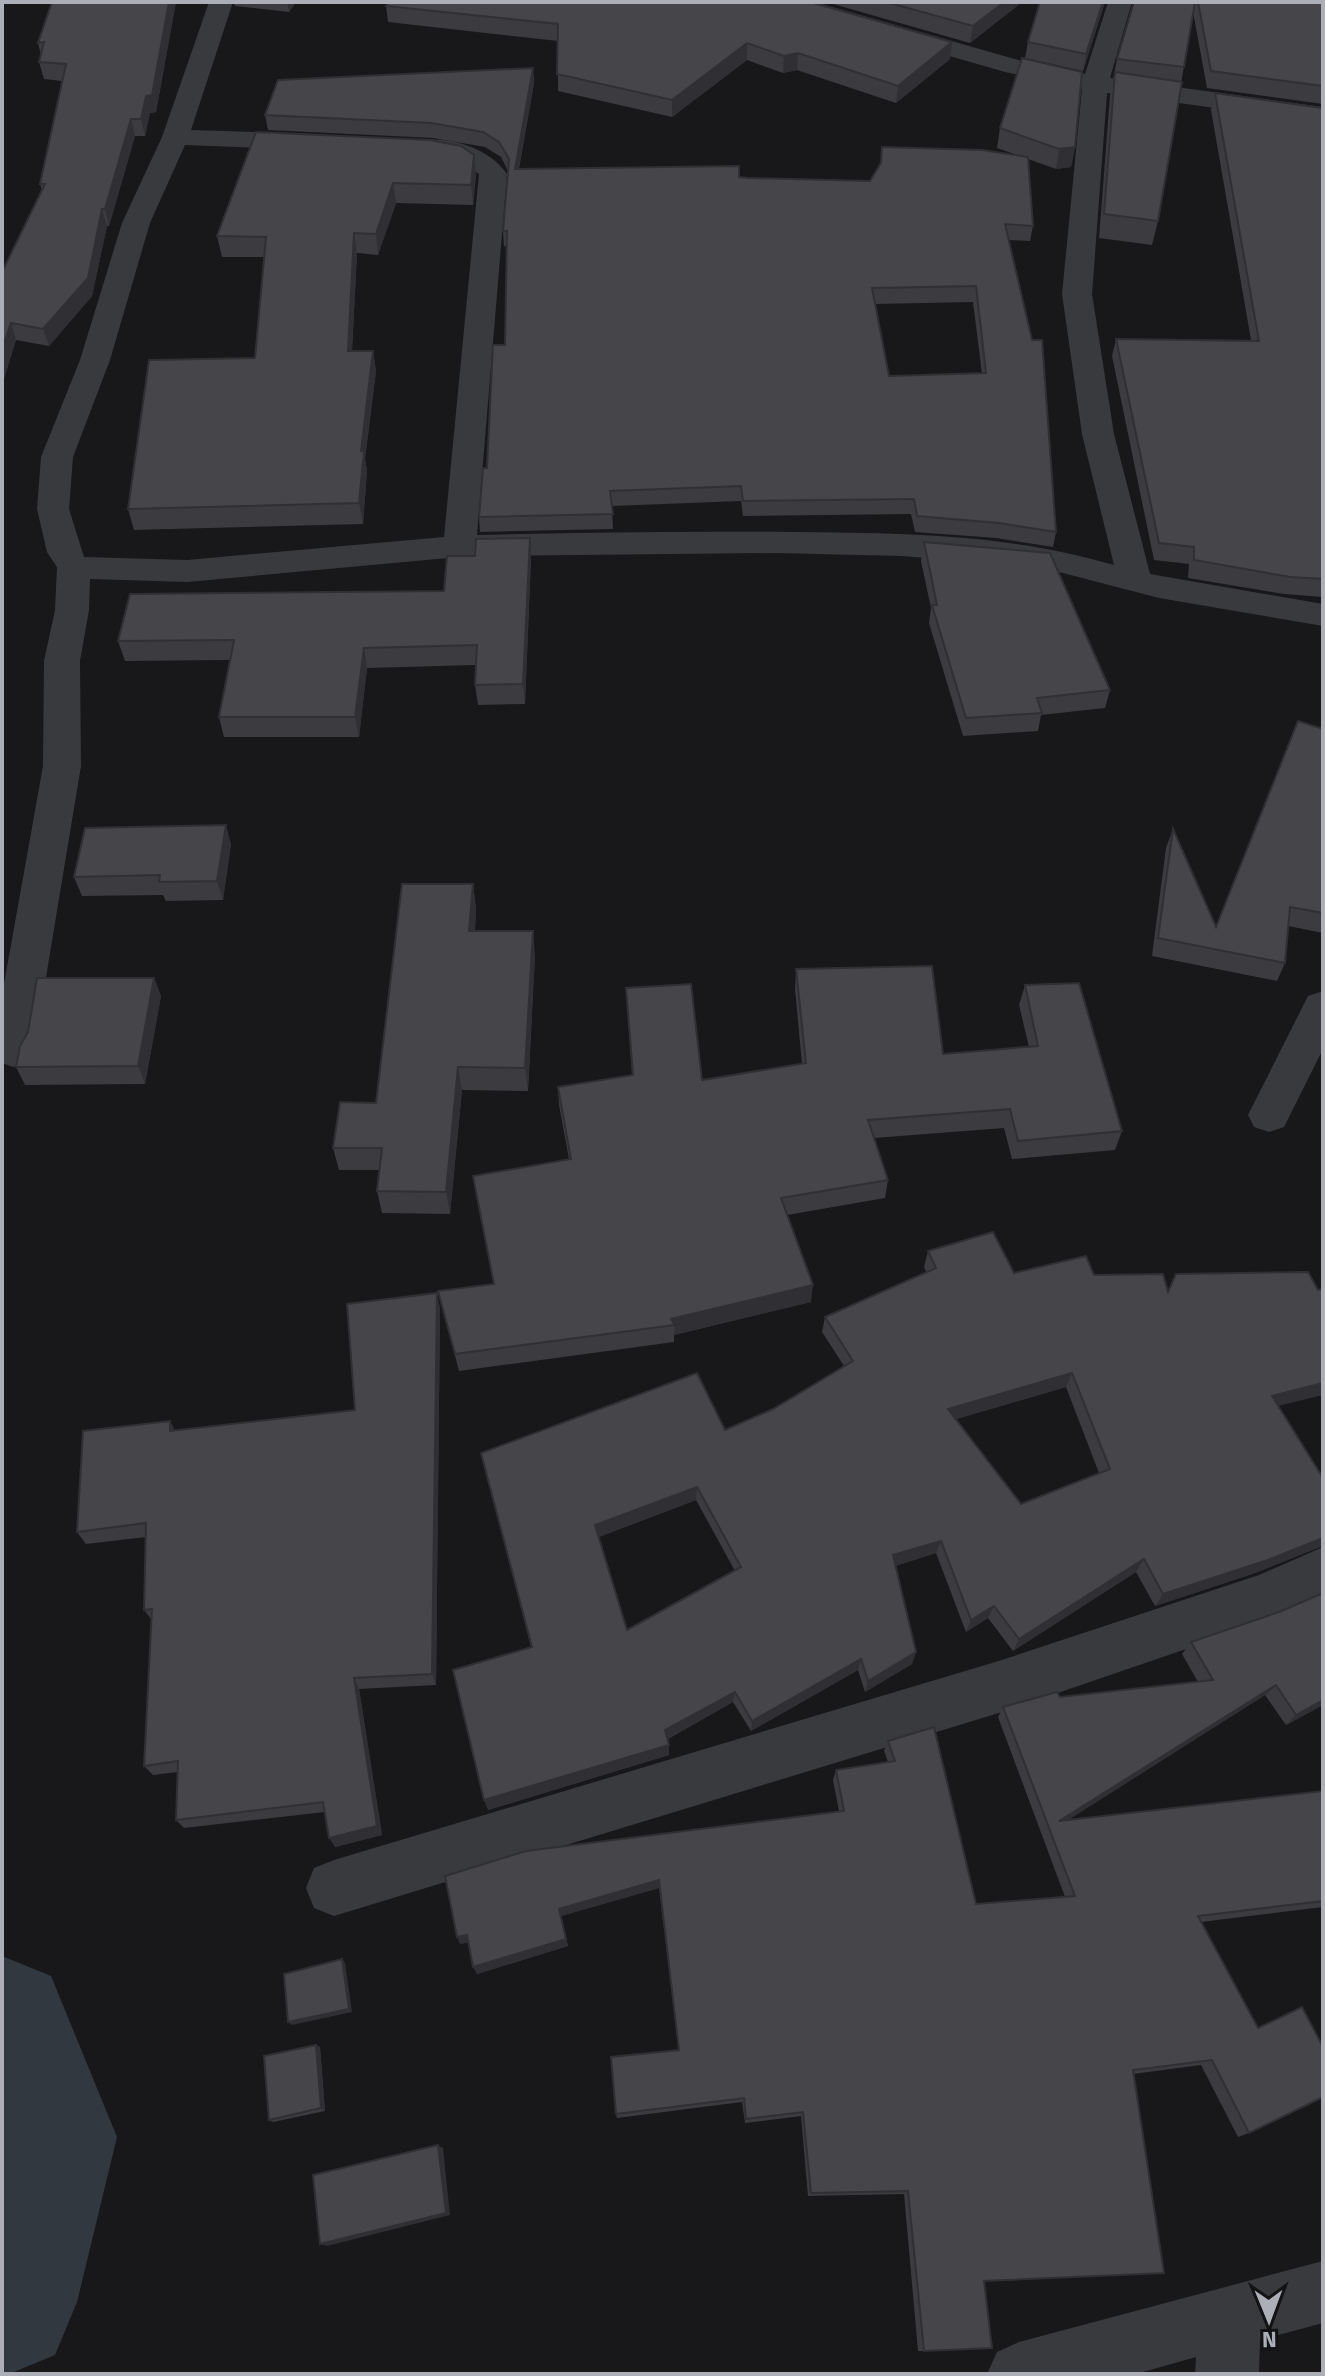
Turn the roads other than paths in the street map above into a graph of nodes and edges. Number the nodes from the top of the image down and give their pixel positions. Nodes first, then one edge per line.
1 (221, 2) edge
2 (788, 2) edge
3 (1120, 2) edge
4 (1095, 84) junction
5 (1323, 115) edge
6 (175, 137) junction
7 (338, 143) edge
8 (385, 146) edge
9 (460, 543) junction
10 (74, 567) junction
11 (1135, 581) junction
12 (1323, 615) edge
13 (1323, 1007) edge
14 (13, 1050) dead end
15 (1269, 1115) dead end
16 (1323, 1571) edge
17 (334, 1888) dead end
18 (1323, 2292) edge
19 (1229, 2347) edge
20 (1019, 2374) edge

1 - 6 street
2 - 4 street
3 - 4 street
4 - 5 street
4 - 11 street
6 - 7 street
6 - 10 street
8 - 9 street
9 - 10 street
9 - 11 street
10 - 14 street
11 - 12 street
13 - 15 street
16 - 17 street
18 - 19 street
19 - 20 street

